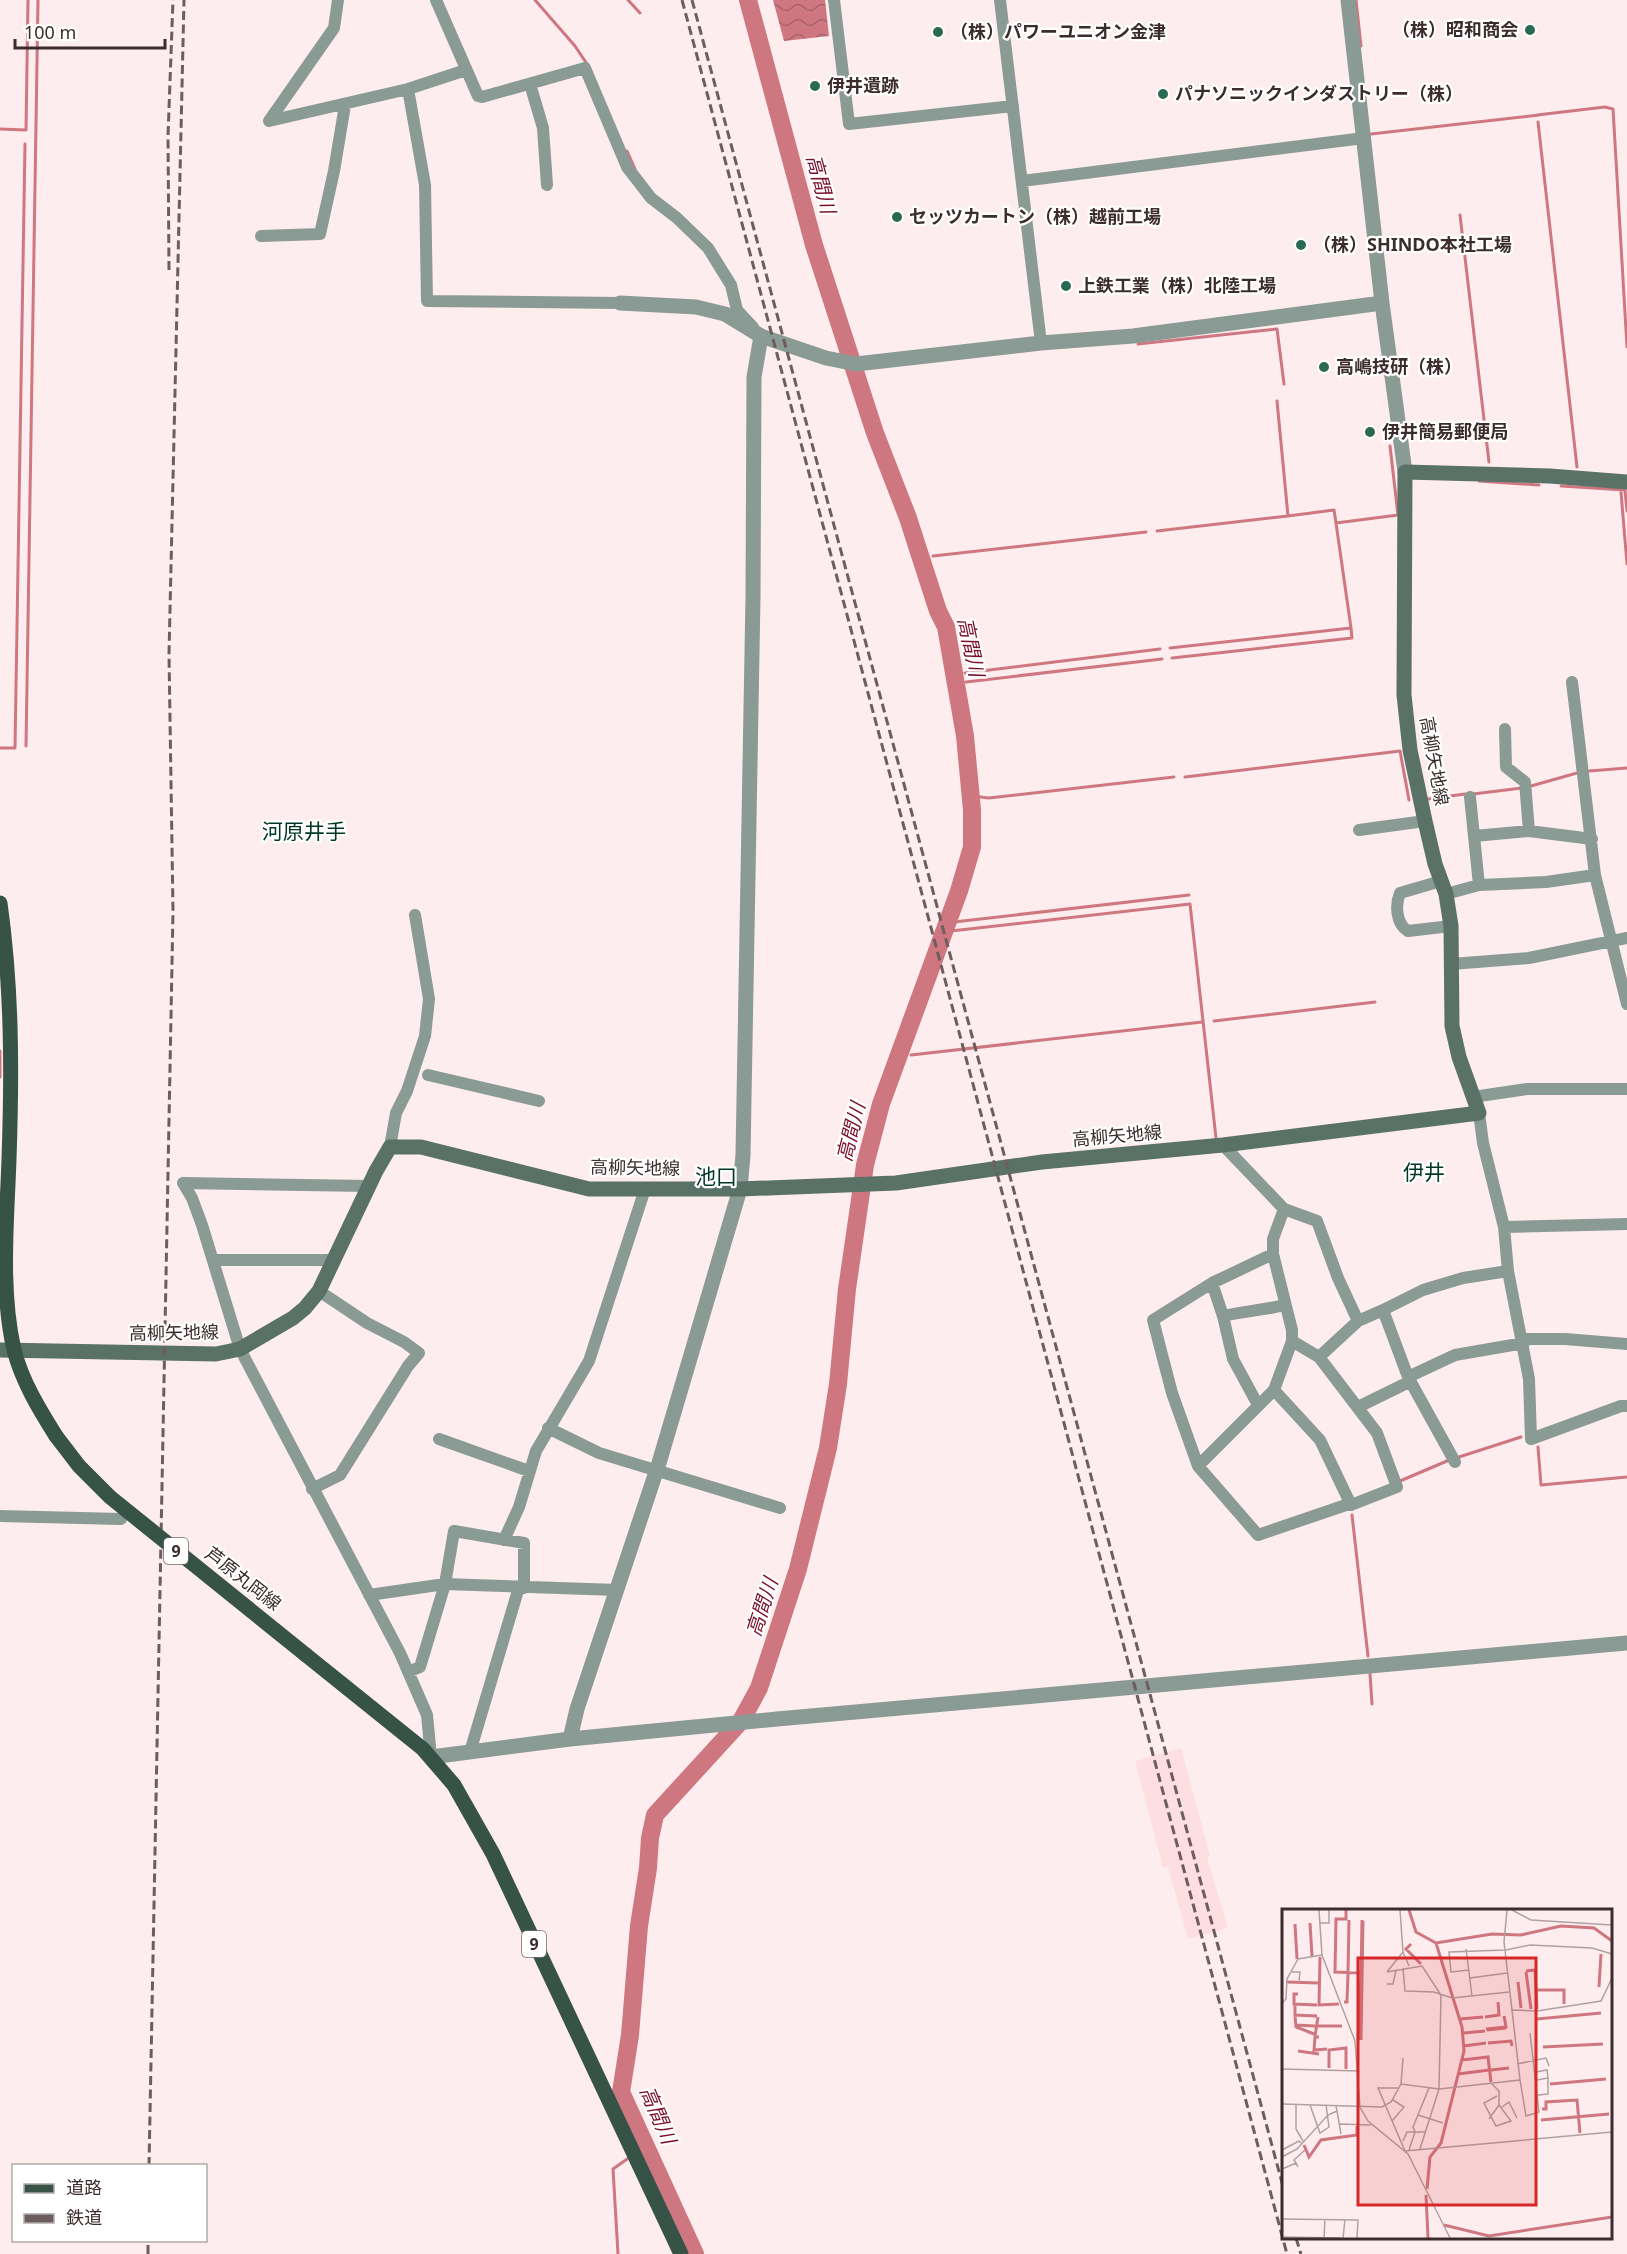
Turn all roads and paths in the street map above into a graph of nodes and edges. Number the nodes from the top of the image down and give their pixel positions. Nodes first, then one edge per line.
1 (338, 0) edge
2 (436, 0) edge
3 (834, 0) edge
4 (1000, 0) edge
5 (1348, 0) edge
6 (466, 70) junction
7 (530, 84) junction
8 (408, 89) junction
9 (345, 105) junction
10 (1013, 106) junction
11 (1364, 138) junction
12 (1022, 181) junction
13 (547, 185) dead end
14 (261, 236) dead end
15 (620, 303) joint
16 (1382, 303) junction
17 (761, 336) junction
18 (1041, 343) junction
19 (1405, 472) junction
20 (1627, 482) edge
21 (1572, 682) dead end
22 (1505, 729) dead end
23 (1470, 797) dead end
24 (1425, 821) junction
25 (1359, 830) dead end
26 (1529, 831) junction
27 (1474, 836) junction
28 (1592, 839) junction
29 (1595, 875) junction
30 (1479, 885) junction
31 (1443, 888) junction
32 (0, 903) edge
33 (416, 915) dead end
34 (1450, 926) junction
35 (1627, 938) edge
36 (1612, 942) junction
37 (1451, 964) junction
38 (1627, 1004) edge
39 (6, 1025) edge
40 (428, 1075) dead end
41 (1627, 1089) edge
42 (1473, 1097) junction
43 (539, 1101) dead end
44 (1479, 1113) junction
45 (1222, 1145) junction
46 (390, 1147) junction
47 (369, 1186) junction
48 (645, 1189) junction
49 (740, 1189) junction
50 (1284, 1209) junction
51 (1627, 1224) edge
52 (1504, 1227) junction
53 (1273, 1254) junction
54 (213, 1260) junction
55 (334, 1260) junction
56 (1508, 1271) junction
57 (1212, 1283) junction
58 (319, 1291) junction
59 (1286, 1305) junction
60 (1383, 1310) junction
61 (1223, 1316) junction
62 (1358, 1321) junction
63 (1292, 1341) junction
64 (1523, 1341) junction
65 (1627, 1344) edge
66 (240, 1349) junction
67 (7, 1350) edge
68 (1319, 1357) junction
69 (1410, 1379) junction
70 (1274, 1390) junction
71 (1258, 1405) junction
72 (1627, 1406) edge
73 (1358, 1407) junction
74 (548, 1428) junction
75 (439, 1439) dead end
76 (1455, 1462) dead end
77 (1198, 1466) junction
78 (528, 1471) junction
79 (657, 1471) junction
80 (312, 1489) junction
81 (1351, 1505) junction
82 (780, 1508) dead end
83 (0, 1516) edge
84 (121, 1519) dead end
85 (504, 1540) junction
86 (445, 1584) junction
87 (522, 1588) junction
88 (617, 1590) junction
89 (369, 1595) junction
90 (1627, 1643) edge
91 (408, 1672) junction
92 (570, 1739) junction
93 (470, 1752) junction
94 (431, 1757) junction
95 (681, 2254) edge

1 - 9 street
2 - 6 street
3 - 10 street
4 - 10 street
5 - 11 street
6 - 7 street
6 - 8 street
7 - 13 street
7 - 17 street
8 - 9 street
8 - 15 street
9 - 14 street
10 - 12 street
11 - 12 street
11 - 16 street
12 - 18 street
15 - 17 street
16 - 18 street
16 - 19 street
17 - 18 street
17 - 49 street
19 - 20 main road
19 - 24 main road, 高柳矢地線
21 - 28 street
22 - 26 street
23 - 27 street
24 - 25 street
24 - 31 main road, 高柳矢地線
26 - 27 street
26 - 28 street
27 - 30 street
28 - 29 street
29 - 30 street
29 - 36 street
30 - 31 street
31 - 34 main road, 高柳矢地線
31 - 34 street
32 - 39 main road, 9
33 - 46 street
34 - 37 main road, 高柳矢地線
35 - 36 street
36 - 37 street
36 - 38 street
37 - 42 main road, 高柳矢地線
39 - 67 main road, 9
40 - 43 street
41 - 42 street
42 - 44 main road, 高柳矢地線
44 - 45 main road, 高柳矢地線
44 - 52 street
45 - 49 main road, 高柳矢地線
45 - 50 street
46 - 47 main road, 高柳矢地線
46 - 48 main road, 高柳矢地線
47 - 54 street
47 - 55 main road, 高柳矢地線
48 - 49 main road, 高柳矢地線
48 - 74 street
49 - 79 street
50 - 53 street
50 - 62 street
51 - 52 street
52 - 56 street
53 - 57 street
53 - 59 street
54 - 55 street
54 - 66 street
55 - 58 main road, 高柳矢地線
56 - 60 street
56 - 64 street
57 - 61 street
57 - 77 street
58 - 66 main road, 高柳矢地線
58 - 80 street
59 - 61 street
59 - 63 street
60 - 62 street
60 - 69 street
61 - 71 street
62 - 68 street
63 - 68 street
63 - 70 street
64 - 65 street
64 - 69 street
64 - 72 street
66 - 67 main road, 高柳矢地線
66 - 80 street
67 - 94 main road, 芦原丸岡線 / 9, bridge
68 - 73 street
69 - 73 street
69 - 76 street
70 - 71 street
70 - 81 street
71 - 77 street
73 - 81 street
74 - 78 street
74 - 79 street
75 - 78 street
77 - 81 street
78 - 85 street
79 - 82 street
79 - 88 street
80 - 89 street
83 - 84 street
85 - 86 street
85 - 87 street
86 - 87 street
86 - 89 street
86 - 91 street
87 - 88 street
87 - 93 street
88 - 92 street
89 - 91 street
90 - 92 street
91 - 94 street
92 - 93 street
93 - 94 street
94 - 95 main road, 9

